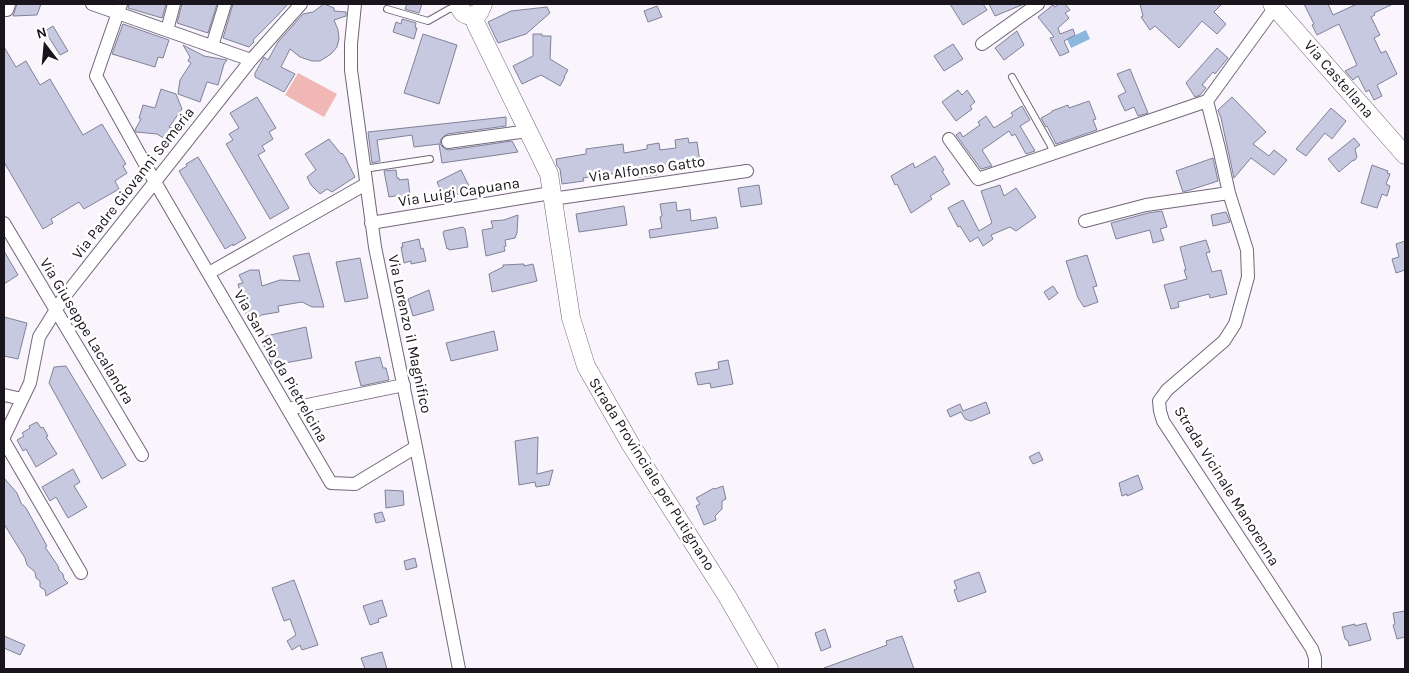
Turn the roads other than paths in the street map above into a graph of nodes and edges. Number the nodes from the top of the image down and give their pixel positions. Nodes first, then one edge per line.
1 (92, 4) edge
2 (174, 4) edge
3 (225, 4) edge
4 (301, 4) edge
5 (355, 4) edge
6 (1038, 4) edge
7 (474, 6) edge
8 (1274, 6) edge
9 (120, 8) edge
10 (387, 9) dead end
11 (167, 30) junction
12 (982, 44) dead end
13 (212, 46) junction
14 (251, 60) junction
15 (1012, 77) dead end
16 (1207, 101) junction
17 (528, 131) junction
18 (949, 139) dead end
19 (448, 142) dead end
20 (1052, 154) junction
21 (1405, 155) edge
22 (430, 159) dead end
23 (364, 168) junction
24 (747, 171) dead end
25 (155, 182) junction
26 (366, 184) junction
27 (1229, 193) junction
28 (552, 196) junction
29 (1086, 221) dead end
30 (4, 223) edge
31 (371, 223) junction
32 (209, 274) junction
33 (56, 310) junction
34 (404, 385) junction
35 (4, 395) edge
36 (22, 399) junction
37 (288, 409) junction
38 (4, 437) edge
39 (4, 441) edge
40 (416, 447) junction
41 (142, 455) dead end
42 (81, 573) dead end
43 (459, 669) edge
44 (769, 669) edge
45 (1315, 669) edge

1 - 9 street
2 - 11 street
3 - 13 street
4 - 14 street, Via Padre Giovanni Semeria
5 - 23 street, Via Lorenzo il Magnifico
6 - 12 street
7 - 10 lane
7 - 17 street, Strada Provinciale per Putignano
8 - 16 street
8 - 21 street, Via Castellana
9 - 11 street
9 - 25 street, Via San Pio da Pietrelcina
11 - 13 street
13 - 14 street
14 - 25 street, Via Padre Giovanni Semeria
15 - 20 lane
16 - 20 street
16 - 27 street, Strada Vicinale Manorenna
17 - 19 street
17 - 28 street, Strada Provinciale per Putignano
18 - 20 street
22 - 23 lane
23 - 26 street, Via Lorenzo il Magnifico
24 - 28 street, Via Alfonso Gatto
25 - 32 street, Via San Pio da Pietrelcina
25 - 33 street, Via Padre Giovanni Semeria
26 - 31 street, Via Lorenzo il Magnifico
26 - 32 street
27 - 29 street
27 - 45 street, Strada Vicinale Manorenna
28 - 31 street, Via Luigi Capuana
28 - 44 street, Strada Provinciale per Putignano
30 - 33 street, Via Giuseppe Lacalandra
31 - 34 street, Via Lorenzo il Magnifico
32 - 37 street, Via San Pio da Pietrelcina
33 - 36 street, Via Padre Giovanni Semeria
33 - 41 street, Via Giuseppe Lacalandra
34 - 37 street
34 - 40 street, Via Lorenzo il Magnifico
35 - 36 street
36 - 38 street, Via Padre Giovanni Semeria
37 - 40 street, Via San Pio da Pietrelcina
39 - 42 street
40 - 43 street, Via Lorenzo il Magnifico

